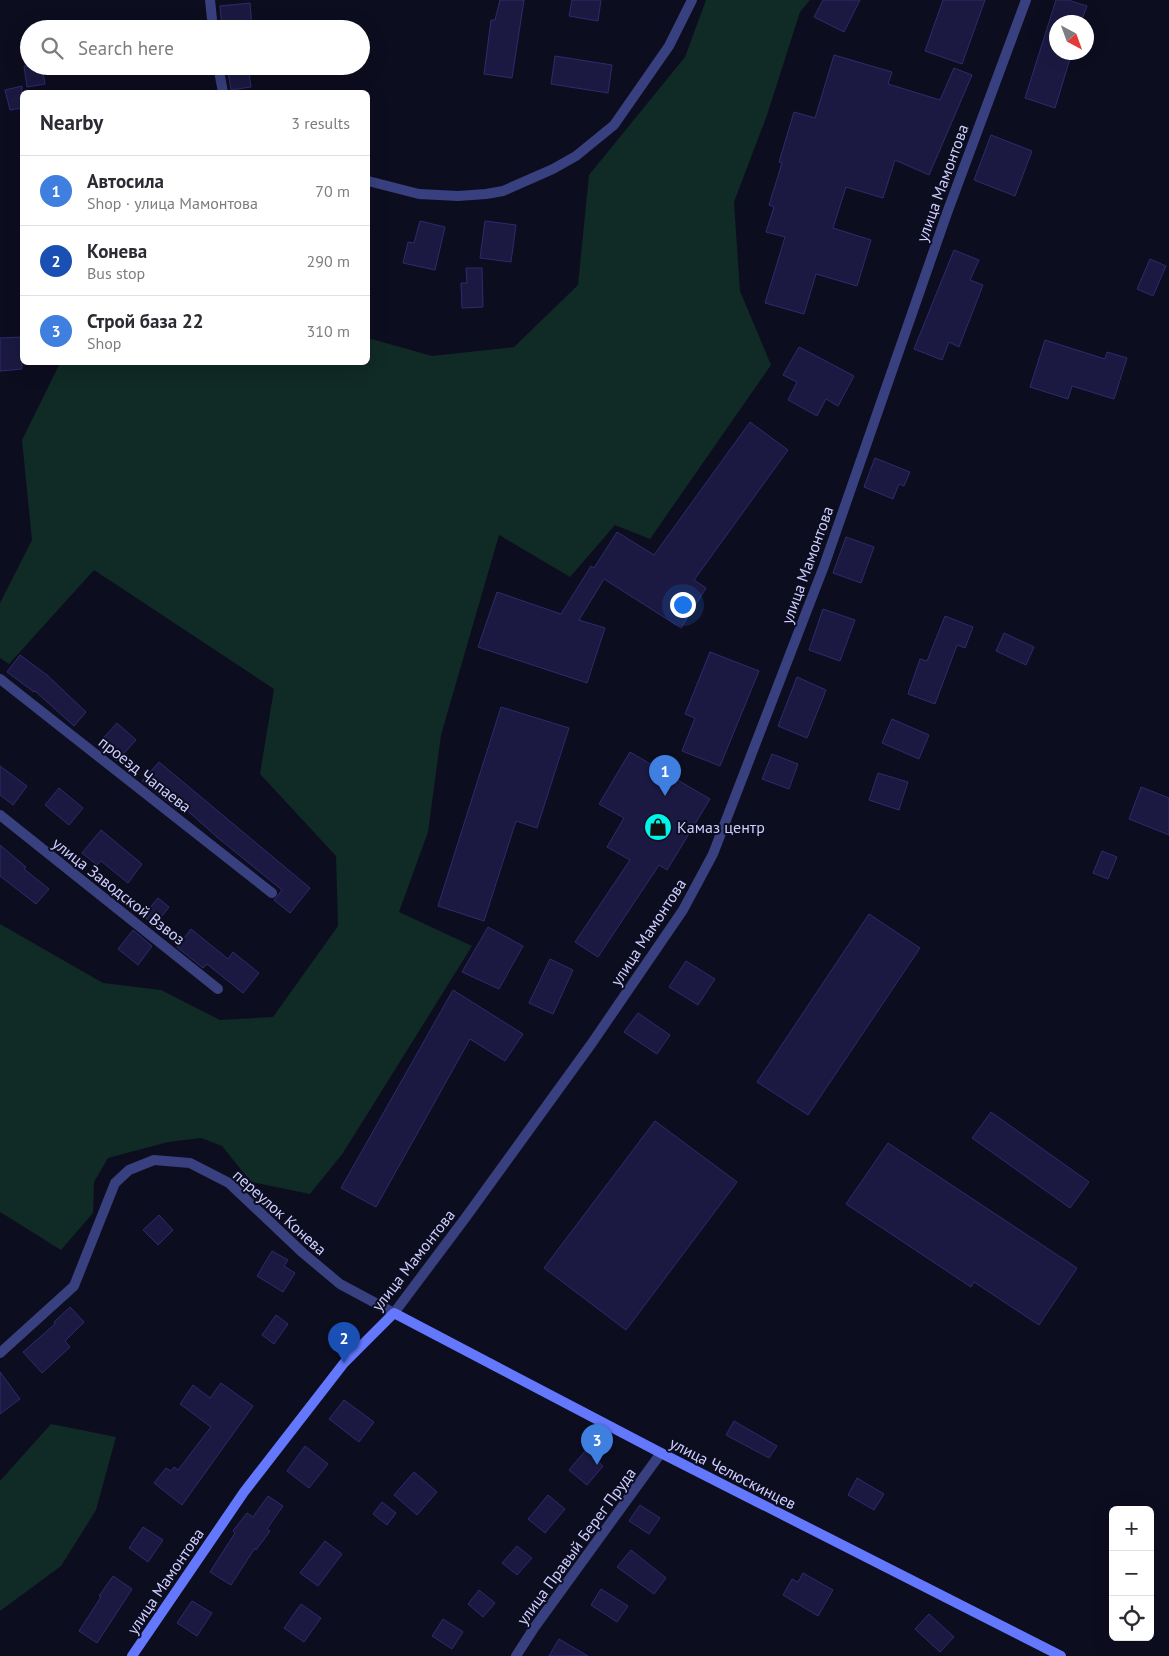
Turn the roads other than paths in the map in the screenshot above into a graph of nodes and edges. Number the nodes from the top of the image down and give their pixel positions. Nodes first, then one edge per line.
1 (210, 0) edge
2 (692, 0) edge
3 (1026, 0) edge
4 (212, 20) edge
5 (220, 75) edge
6 (223, 90) edge
7 (370, 182) edge
8 (0, 679) edge
9 (0, 816) edge
10 (272, 893) dead end
11 (218, 989) dead end
12 (394, 1313) junction
13 (0, 1353) edge
14 (661, 1453) junction
15 (1057, 1655) edge
16 (132, 1656) edge
17 (516, 1656) edge

1 - 4 street
2 - 7 street
3 - 12 street, улица Мамонтова
5 - 6 street
8 - 10 street, проезд Чапаева
9 - 11 street, улица Заводской Взвоз
12 - 13 street, переулок Конева
12 - 14 main road, улица Челюскинцев
12 - 16 main road, улица Мамонтова
14 - 15 main road, улица Челюскинцев
14 - 17 street, улица Правый Берег Пруда

